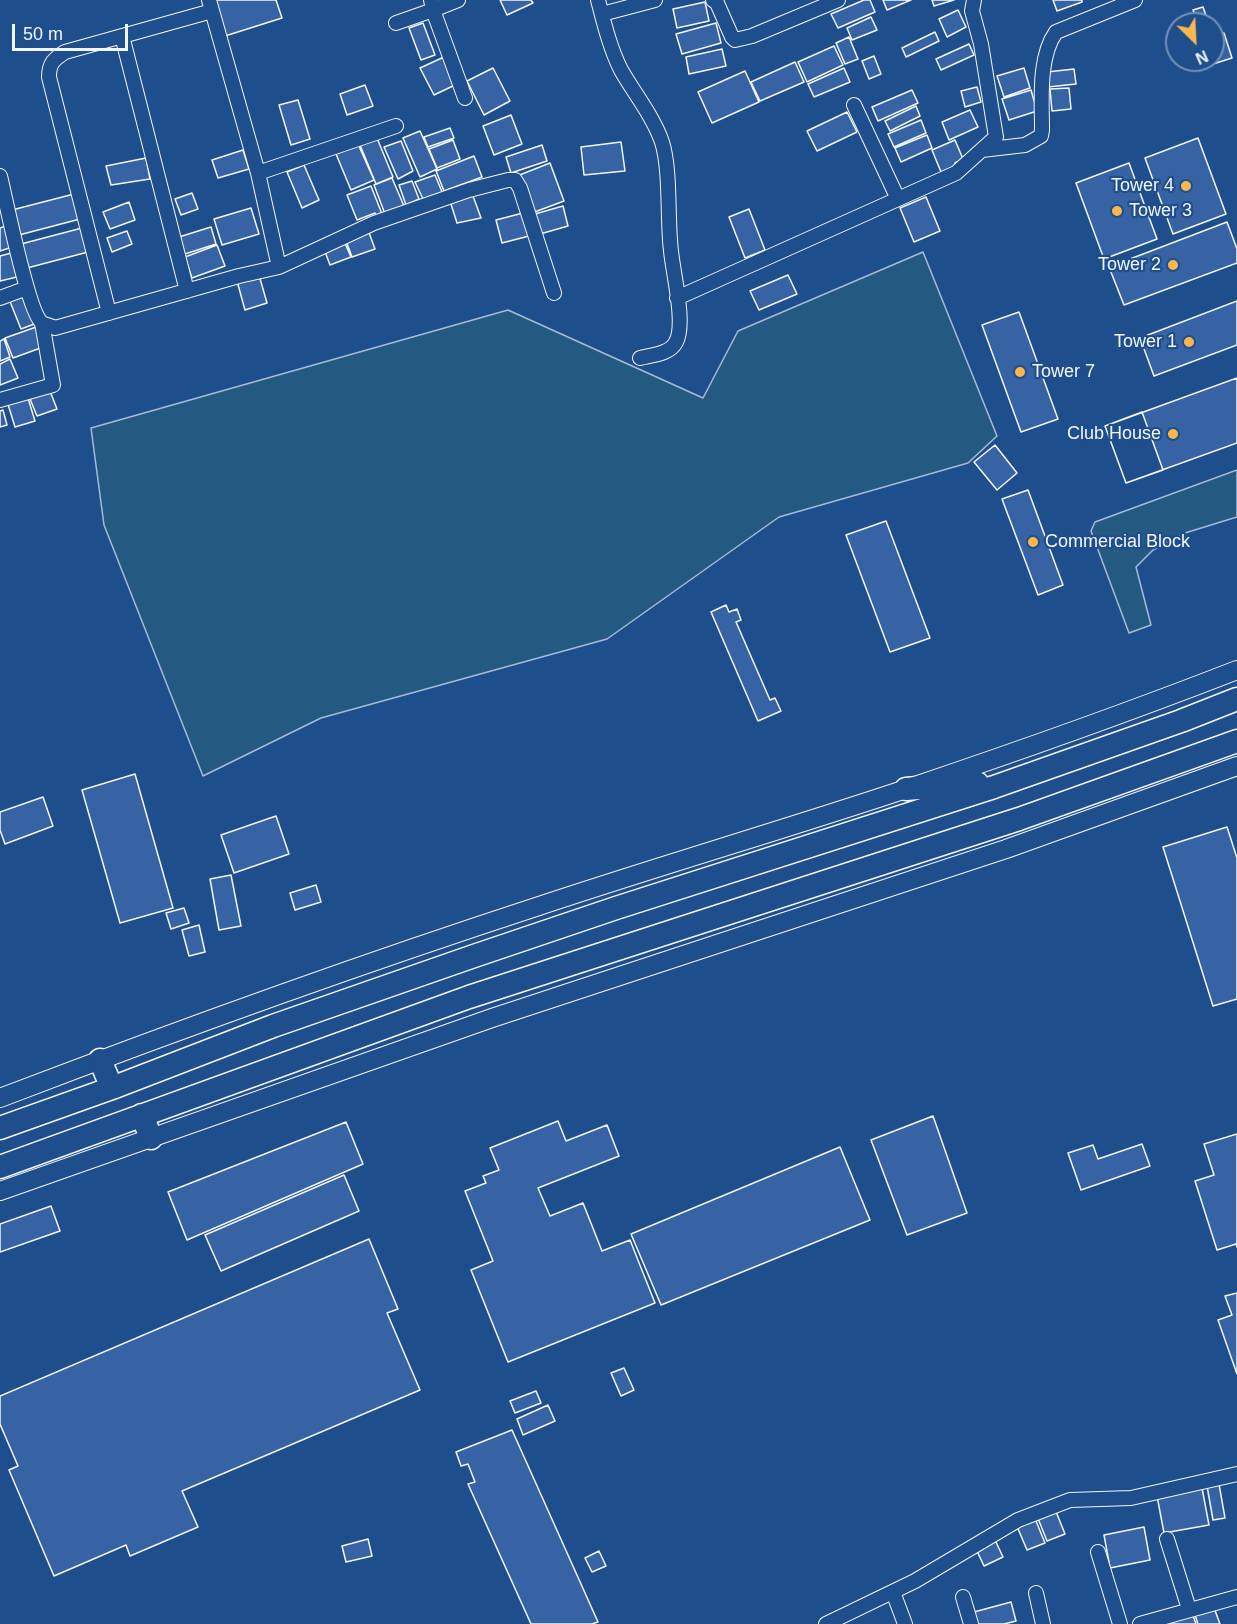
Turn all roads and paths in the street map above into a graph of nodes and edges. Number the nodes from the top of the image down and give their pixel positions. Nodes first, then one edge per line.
1 (458, 0) edge
2 (598, 0) edge
3 (655, 0) edge
4 (713, 0) edge
5 (838, 0) edge
6 (974, 0) edge
7 (1135, 0) edge
8 (211, 5) edge
9 (432, 5) edge
10 (602, 14) junction
11 (396, 23) dead end
12 (122, 36) junction
13 (465, 98) dead end
14 (854, 105) dead end
15 (396, 126) dead end
16 (982, 150) junction
17 (258, 173) junction
18 (0, 176) edge
19 (898, 199) junction
20 (279, 267) junction
21 (27, 288) junction
22 (187, 291) junction
23 (554, 293) dead end
24 (0, 298) edge
25 (677, 298) junction
26 (109, 313) junction
27 (42, 323) junction
28 (640, 358) dead end
29 (0, 400) edge
30 (1237, 670) edge
31 (1237, 699) edge
32 (1237, 741) edge
33 (1237, 766) edge
34 (1040, 771) junction
35 (906, 789) junction
36 (100, 1060) junction
37 (112, 1088) junction
38 (0, 1098) edge
39 (142, 1115) junction
40 (0, 1128) edge
41 (151, 1138) junction
42 (0, 1167) edge
43 (0, 1191) edge
44 (1237, 1474) edge
45 (1167, 1539) dead end
46 (1098, 1552) dead end
47 (893, 1592) junction
48 (1036, 1593) dead end
49 (963, 1597) dead end
50 (1237, 1597) edge
51 (1189, 1609) junction
52 (826, 1624) edge
53 (905, 1624) edge
54 (971, 1624) edge
55 (1043, 1624) edge
56 (1120, 1624) edge
57 (1140, 1624) edge

1 - 9 street
2 - 10 street
3 - 10 street
4 - 5 street
6 - 16 street
7 - 16 street
8 - 12 street
8 - 17 street
9 - 11 street
9 - 13 street
10 - 25 street
12 - 22 street
12 - 26 street
14 - 19 street
15 - 17 street
16 - 19 street
17 - 20 street
18 - 21 street
19 - 25 street
20 - 22 street
20 - 23 street
21 - 24 street
21 - 27 street
22 - 26 street
25 - 28 street
26 - 27 street
27 - 29 street
30 - 35 street
31 - 34 highway
32 - 39 highway
33 - 41 street
34 - 35 highway
34 - 37 highway
35 - 36 street
36 - 37 highway
36 - 38 street
37 - 40 highway
39 - 41 highway
39 - 42 highway
41 - 43 street
44 - 47 street
45 - 51 street
46 - 56 street
47 - 52 street
47 - 53 street
48 - 55 street
49 - 54 street
50 - 51 street
51 - 57 street

